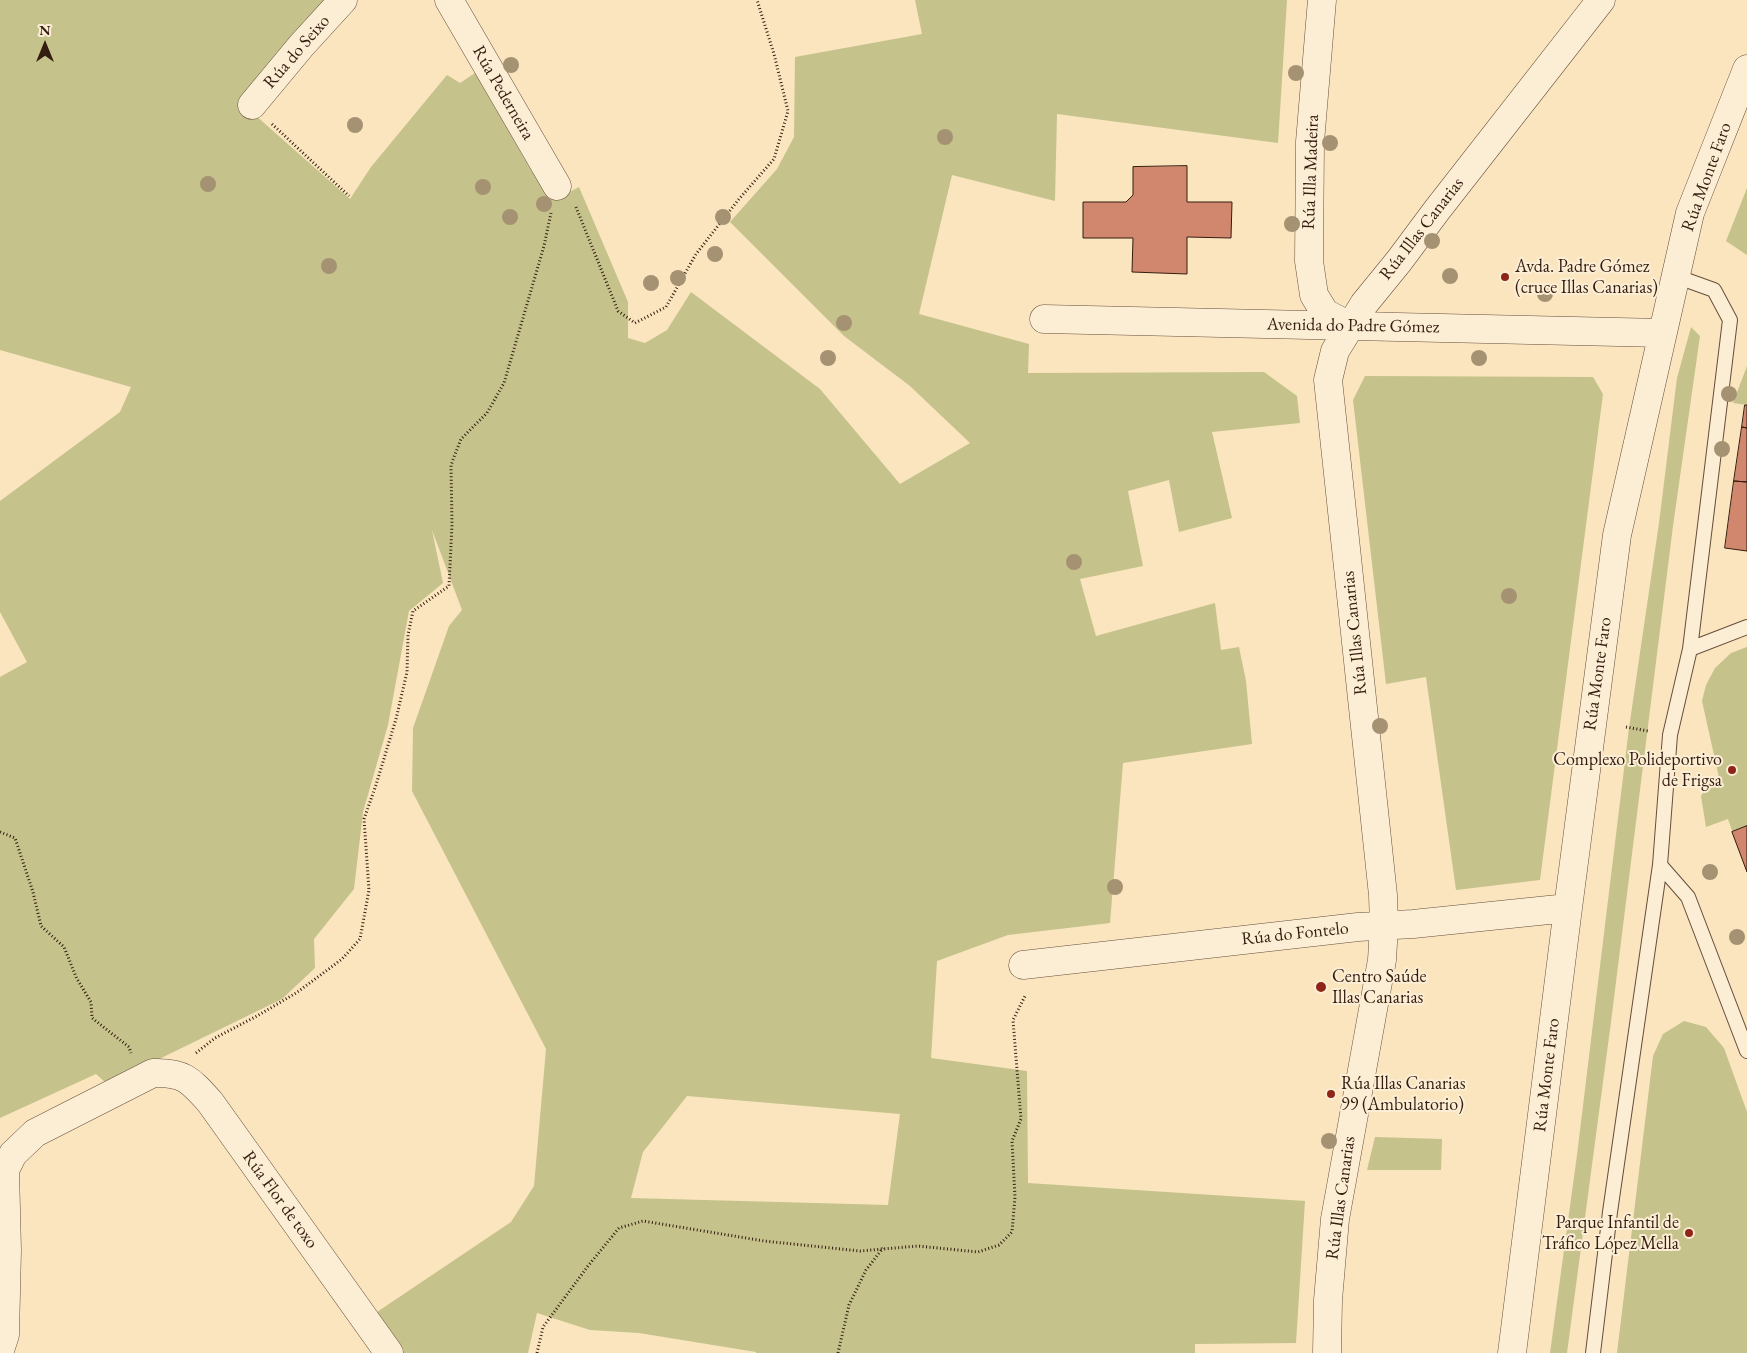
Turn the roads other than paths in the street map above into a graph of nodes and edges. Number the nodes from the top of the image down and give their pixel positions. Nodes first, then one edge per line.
1 (343, 0) edge
2 (449, 0) edge
3 (1322, 0) edge
4 (1601, 0) edge
5 (1747, 69) edge
6 (252, 105) road end
7 (557, 186) road end
8 (1675, 276) junction
9 (1314, 295) junction
10 (1044, 319) dead end
11 (1265, 324) junction
12 (1350, 326) junction
13 (1662, 333) junction
14 (1747, 627) edge
15 (1690, 649) junction
16 (1660, 865) junction
17 (1568, 908) junction
18 (1384, 926) junction
19 (1023, 965) dead end
20 (1747, 1052) edge
21 (0, 1350) edge
22 (390, 1353) edge
23 (1327, 1353) edge
24 (1512, 1353) edge
25 (1593, 1353) edge

1 - 6 street, Rúa do Seixo
2 - 7 street, Rúa Pederneira
3 - 9 street, Rúa Illa Madeira
4 - 12 street, Rúa Illas Canarias
5 - 8 street, Rúa Monte Faro
8 - 13 street, Rúa Monte Faro
8 - 15 lane
9 - 11 street
9 - 12 street, Rúa Illa Madeira
10 - 11 street, Avenida do Padre Gómez
11 - 12 street, Avenida do Padre Gómez
12 - 13 street, Avenida do Padre Gómez
12 - 18 street, Rúa Illas Canarias
13 - 17 street, Rúa Monte Faro
14 - 15 lane
15 - 16 lane
16 - 20 lane
16 - 25 lane
17 - 18 street, Rúa do Fontelo
17 - 24 street, Rúa Monte Faro
18 - 19 street, Rúa do Fontelo
18 - 23 street, Rúa Illas Canarias
21 - 22 street, Rúa Flor de toxo

